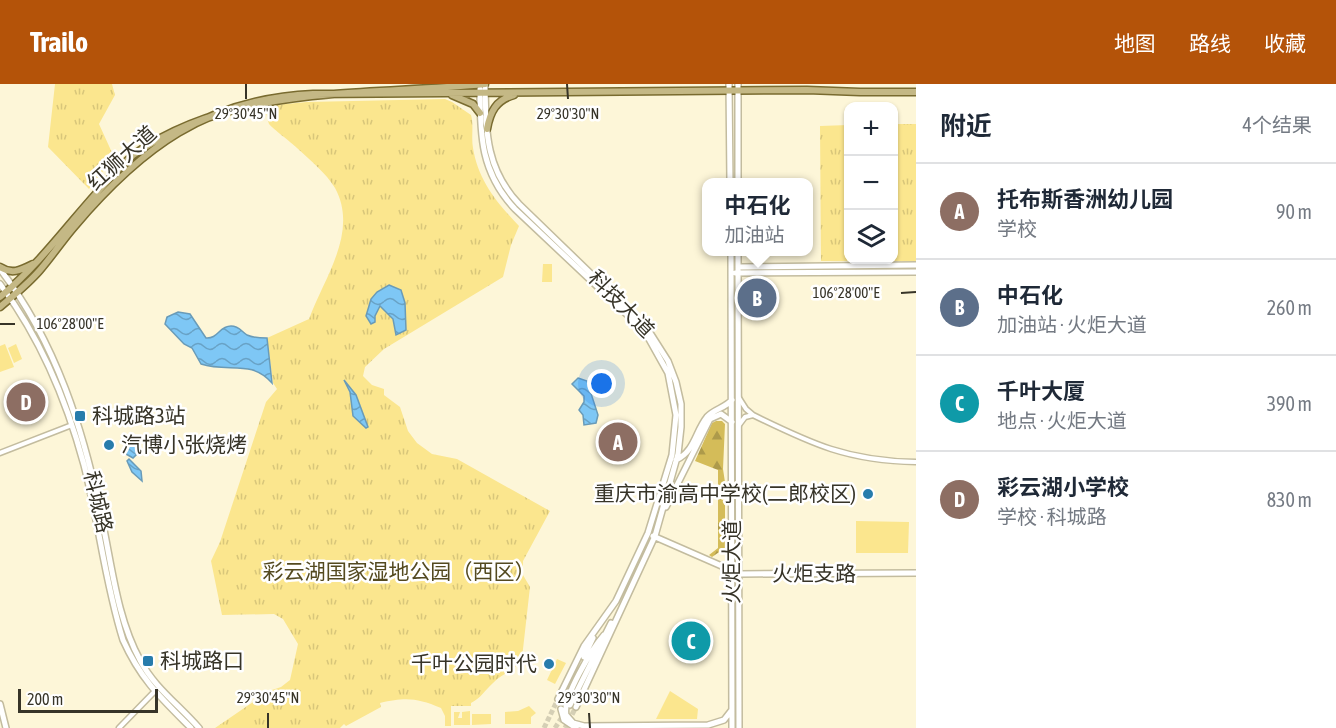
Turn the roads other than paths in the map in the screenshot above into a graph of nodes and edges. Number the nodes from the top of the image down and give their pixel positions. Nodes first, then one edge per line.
1 (480, 84) edge
2 (485, 84) edge
3 (729, 87) edge
4 (738, 87) edge
5 (916, 92) edge
6 (409, 93) junction
7 (483, 93) junction
8 (520, 93) junction
9 (480, 113) junction
10 (487, 129) junction
11 (730, 178) edge
12 (738, 178) edge
13 (731, 256) edge
14 (738, 256) edge
15 (36, 262) junction
16 (916, 265) edge
17 (0, 268) edge
18 (731, 270) junction
19 (738, 270) junction
20 (916, 272) edge
21 (0, 284) edge
22 (13, 286) junction
23 (6, 292) junction
24 (18, 293) junction
25 (0, 297) edge
26 (4, 304) edge
27 (739, 397) junction
28 (732, 400) junction
29 (753, 414) junction
30 (732, 422) junction
31 (72, 425) junction
32 (739, 426) junction
33 (680, 441) junction
34 (691, 449) junction
35 (0, 453) edge
36 (676, 460) junction
37 (916, 462) edge
38 (669, 468) junction
39 (660, 519) junction
40 (648, 533) junction
41 (655, 536) junction
42 (733, 571) junction
43 (916, 573) edge
44 (740, 574) junction
45 (626, 596) junction
46 (597, 628) junction
47 (604, 635) junction
48 (157, 690) junction
49 (558, 699) tunnel mouth
50 (0, 704) edge
51 (732, 709) junction
52 (711, 725) junction
53 (6, 728) edge
54 (119, 728) edge
55 (191, 728) edge
56 (199, 728) edge
57 (576, 728) edge
58 (720, 728) edge
59 (732, 728) edge
60 (739, 728) edge

1 - 2 main road, 红狮大道
1 - 7 main road
1 - 15 main road, 红狮大道
2 - 7 main road
3 - 4 main road, 红狮大道
3 - 8 main road, 红狮大道
3 - 11 main road
4 - 5 main road, 红狮大道
4 - 12 main road
6 - 7 main road, 红狮大道
6 - 9 main road
6 - 24 main road, 红狮大道
7 - 8 main road, 红狮大道
7 - 9 main road, 科技大道
7 - 10 main road, 科技大道
8 - 10 main road
9 - 38 main road, 科技大道
10 - 33 main road, 科技大道
13 - 18 main road, 火炬大道
14 - 19 main road, 火炬大道
15 - 17 main road
15 - 22 main road, 红狮大道
16 - 19 main road
17 - 22 main road, 科城路
18 - 19 main road
18 - 28 main road, 火炬大道
19 - 20 main road
19 - 27 main road, 火炬大道
21 - 23 main road, 科城路
22 - 23 main road, 红狮大道
22 - 24 main road, 科城路
23 - 25 main road, 红狮大道
23 - 26 main road, 科城路
24 - 26 main road, 红狮大道
24 - 48 main road, 科城路
26 - 31 main road, 科城路
27 - 29 street
27 - 32 main road, 火炬大道
28 - 30 main road, 火炬大道
28 - 34 main road
29 - 32 street
29 - 37 street
30 - 39 main road
30 - 42 main road, 火炬大道
31 - 35 street
31 - 48 main road, 科城路
32 - 44 main road, 火炬大道
33 - 34 main road
33 - 36 main road, 科技大道
34 - 36 main road
36 - 38 main road
36 - 39 main road, 科技大道
38 - 40 main road, 科技大道
39 - 41 main road, 科技大道
40 - 41 main road, 火炬支路
40 - 46 main road, 科技大道
41 - 42 main road, 火炬支路
41 - 45 main road, 科技大道
42 - 44 main road, 火炬支路
42 - 51 main road, 火炬大道
43 - 44 main road, 火炬支路
44 - 60 main road, 火炬大道
45 - 47 main road
45 - 47 main road, 科技大道
46 - 49 main road, 科技大道
46 - 57 main road
47 - 52 main road
48 - 54 street
48 - 55 main road, 科城路
48 - 56 main road, 科城路
50 - 53 main road
51 - 52 main road
51 - 59 main road, 火炬大道
52 - 58 main road

